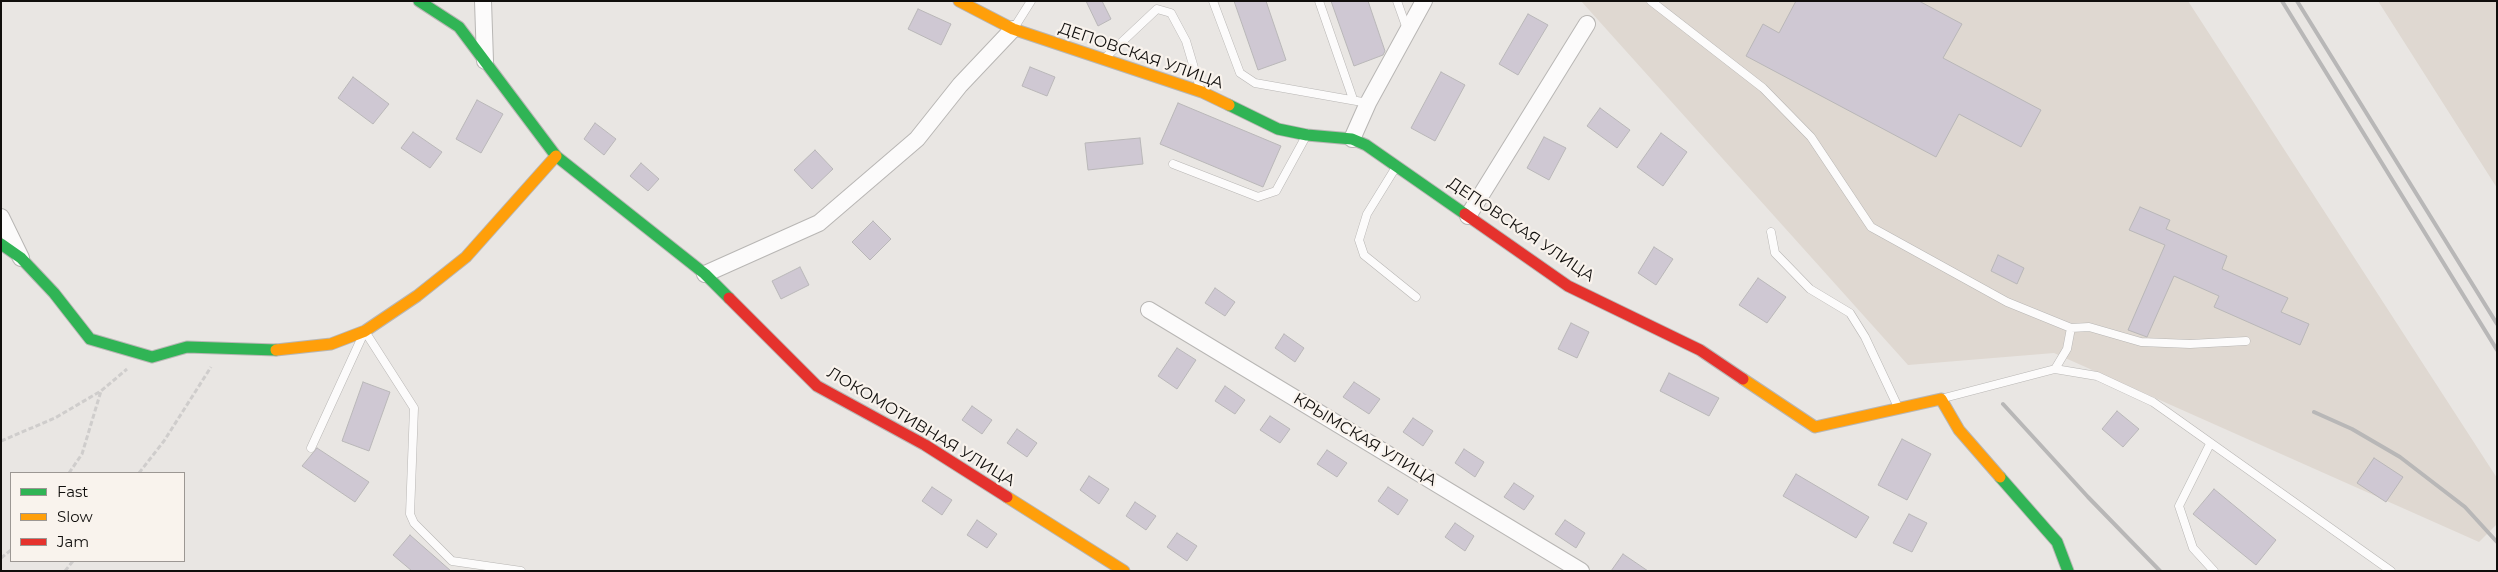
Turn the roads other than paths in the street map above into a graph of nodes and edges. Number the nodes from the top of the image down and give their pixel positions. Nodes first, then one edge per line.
1 (418, 1) edge
2 (483, 1) edge
3 (960, 1) edge
4 (1031, 1) edge
5 (1213, 1) edge
6 (1319, 1) edge
7 (1397, 1) edge
8 (1424, 1) edge
9 (1651, 1) edge
10 (1587, 24) dead end
11 (1013, 29) junction
12 (1408, 31) junction
13 (1103, 59) junction
14 (485, 61) junction
15 (1202, 92) junction
16 (1360, 100) junction
17 (1307, 136) junction
18 (1352, 139) junction
19 (556, 156) junction
20 (1173, 164) dead end
21 (1397, 166) junction
22 (1468, 216) junction
23 (1, 217) edge
24 (1771, 232) dead end
25 (1, 244) edge
26 (21, 258) junction
27 (705, 274) junction
28 (1416, 298) dead end
29 (1149, 310) dead end
30 (2072, 328) junction
31 (365, 331) junction
32 (2246, 341) dead end
33 (2055, 369) junction
34 (1941, 399) junction
35 (1899, 409) junction
36 (2210, 444) junction
37 (311, 448) dead end
38 (520, 571) edge
39 (1124, 571) edge
40 (1581, 571) edge
41 (2068, 571) edge
42 (2214, 571) edge
43 (2390, 571) edge

1 - 14 street, ЛОКОМОТИВНАЯ УЛИЦА
2 - 14 street
3 - 11 street, ДЕПОВСКАЯ УЛИЦА
4 - 11 lane
5 - 16 lane
6 - 16 lane
7 - 12 lane
8 - 12 street
9 - 30 lane
10 - 22 street
11 - 13 street, ДЕПОВСКАЯ УЛИЦА
11 - 27 street
12 - 16 street
13 - 15 street, ДЕПОВСКАЯ УЛИЦА
13 - 15 lane
14 - 19 street, ЛОКОМОТИВНАЯ УЛИЦА
15 - 17 street, ДЕПОВСКАЯ УЛИЦА
16 - 18 street
17 - 18 street, ДЕПОВСКАЯ УЛИЦА
17 - 20 lane
18 - 21 street, ДЕПОВСКАЯ УЛИЦА
19 - 27 street, ЛОКОМОТИВНАЯ УЛИЦА
19 - 31 street
21 - 22 street, ДЕПОВСКАЯ УЛИЦА
21 - 28 lane
22 - 35 street, ДЕПОВСКАЯ УЛИЦА
23 - 26 street
24 - 35 lane
25 - 26 street
26 - 31 street
27 - 39 street, ЛОКОМОТИВНАЯ УЛИЦА
29 - 40 street, КРЫМСКАЯ УЛИЦА
30 - 32 lane
30 - 33 lane
31 - 37 lane
31 - 38 lane
33 - 34 lane
33 - 36 lane
34 - 35 street, ДЕПОВСКАЯ УЛИЦА
34 - 41 street
36 - 42 lane
36 - 43 lane

